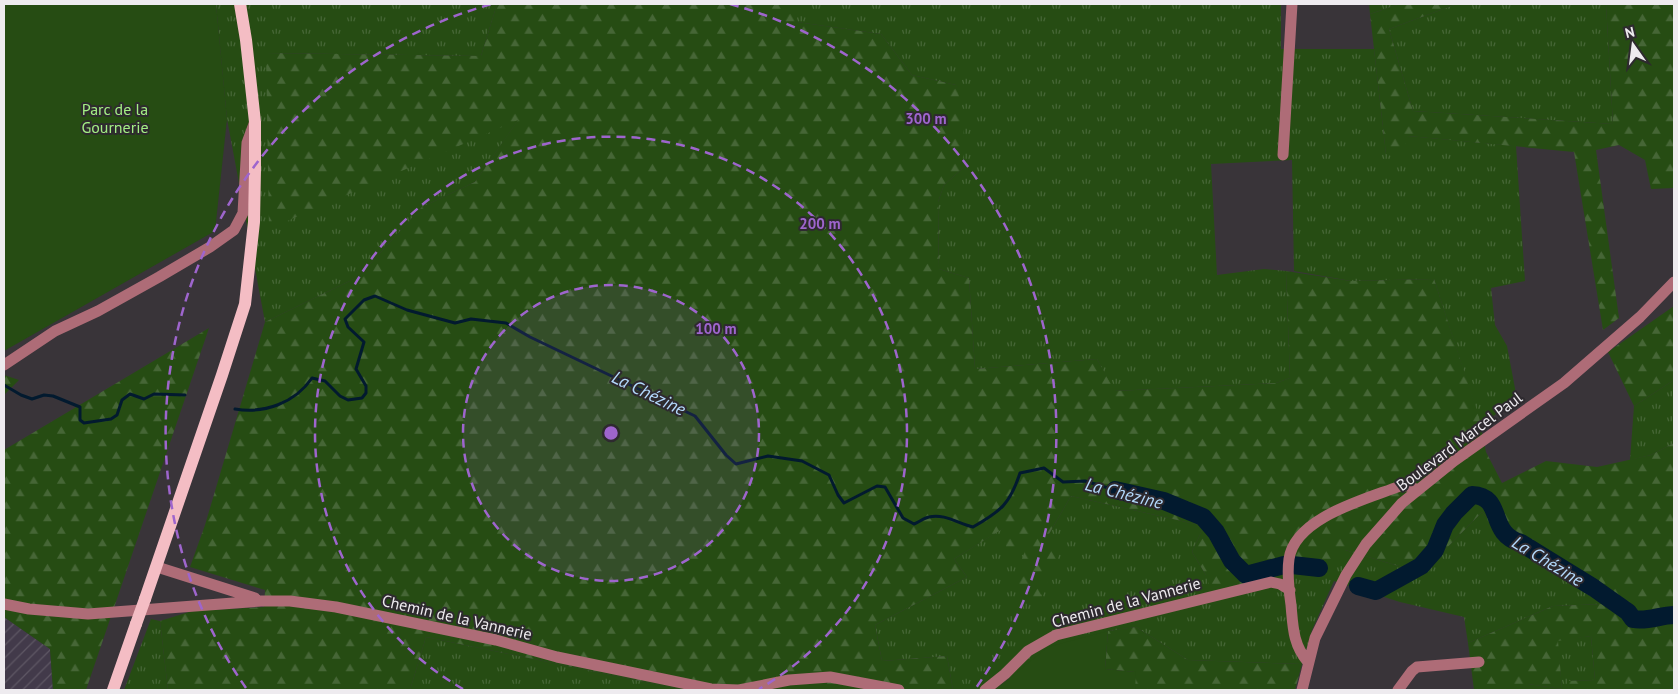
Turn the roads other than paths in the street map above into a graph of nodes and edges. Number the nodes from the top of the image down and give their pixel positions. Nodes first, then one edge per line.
1 (240, 4) edge
2 (1292, 4) edge
3 (254, 122) junction
4 (1283, 155) dead end
5 (1674, 282) edge
6 (4, 364) edge
7 (1417, 490) junction
8 (157, 567) junction
9 (1290, 590) junction
10 (261, 600) junction
11 (4, 604) edge
12 (1308, 662) junction
13 (1479, 662) dead end
14 (112, 690) edge
15 (899, 690) edge
16 (984, 690) edge
17 (1302, 690) edge
18 (1398, 690) edge

1 - 3 main road
2 - 4 street
3 - 6 street
3 - 8 main road
5 - 7 street, Boulevard Marcel Paul
7 - 9 street
7 - 12 street, Boulevard Marcel Paul
8 - 10 street
8 - 14 main road, bridge
9 - 12 street
9 - 16 street, Chemin de la Vannerie
10 - 11 street, Chemin de la Vannerie
10 - 15 street, Chemin de la Vannerie
12 - 17 street, Boulevard Marcel Paul
13 - 18 street

